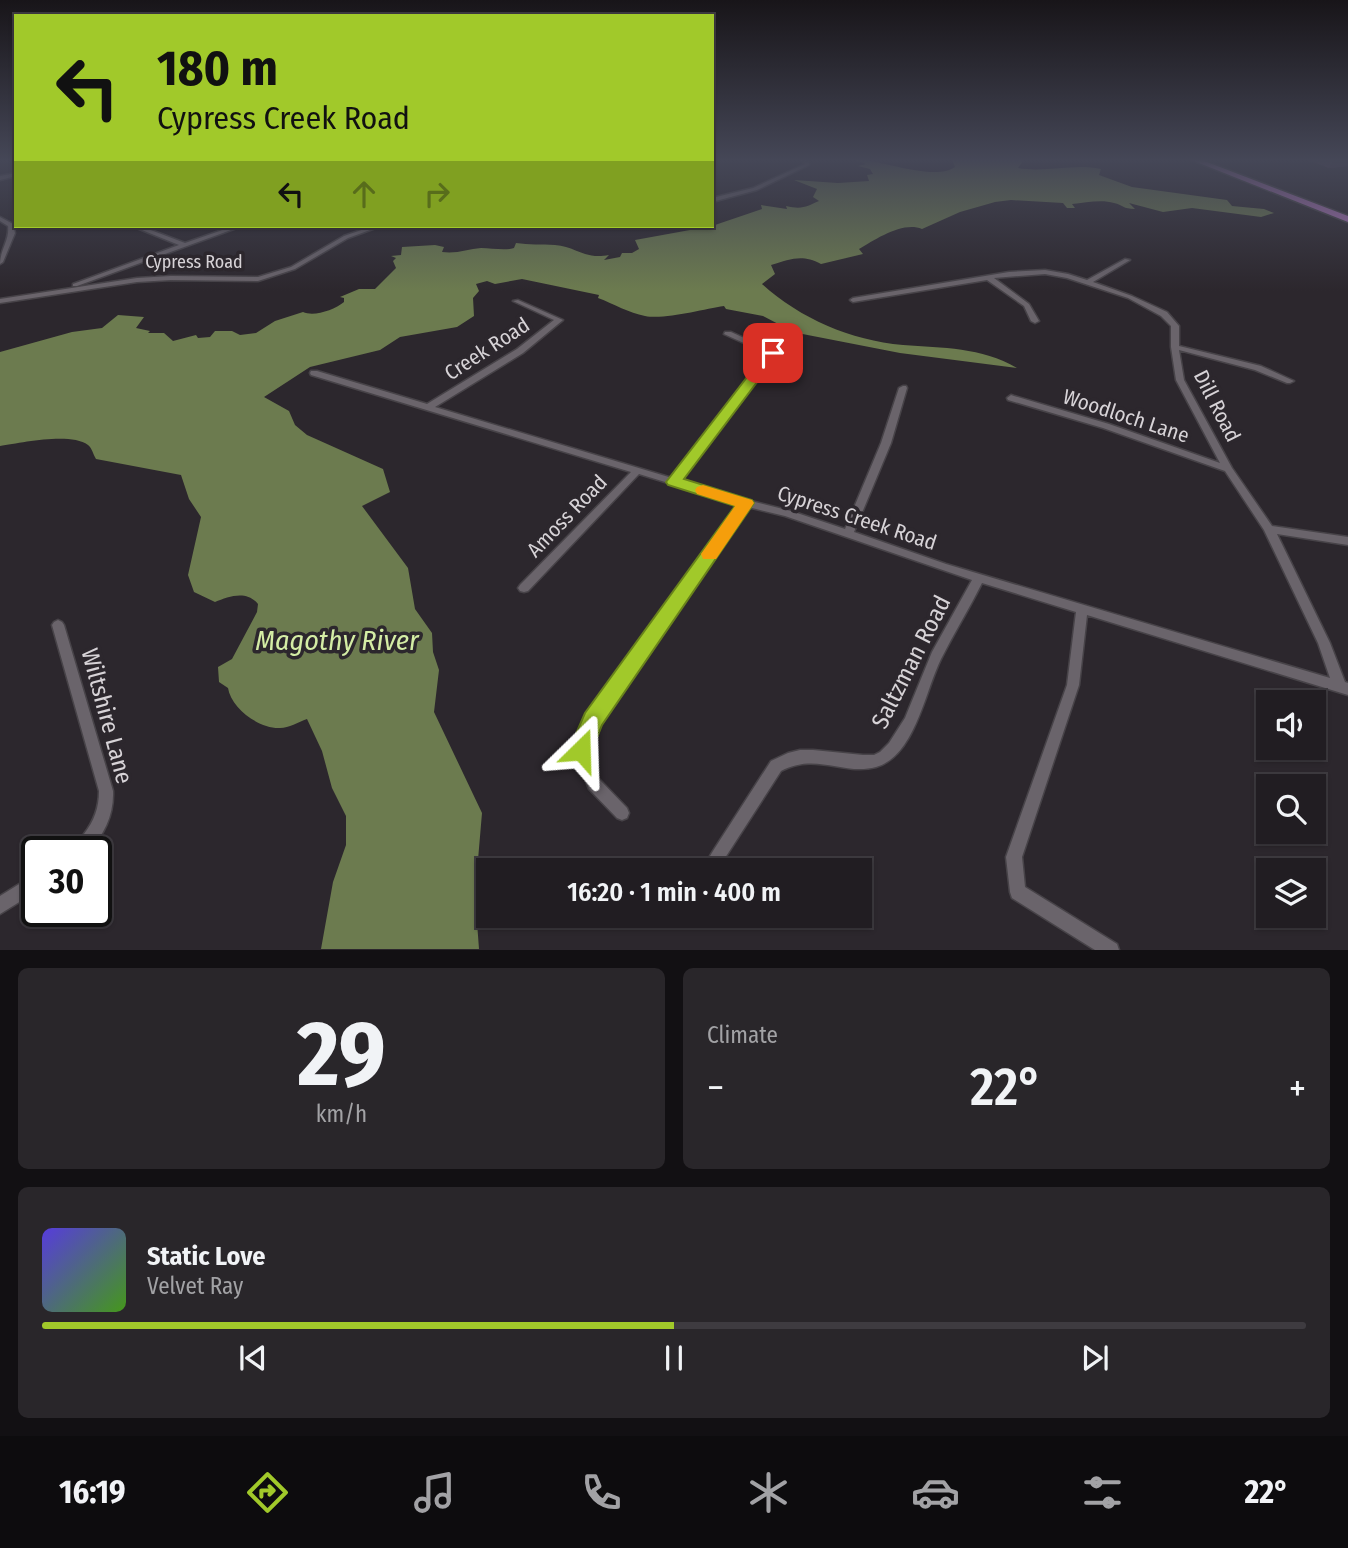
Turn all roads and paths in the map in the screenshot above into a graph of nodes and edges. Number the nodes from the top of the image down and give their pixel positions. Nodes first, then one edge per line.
1 (1307, 203) edge
2 (1328, 203) edge
3 (1348, 211) edge
4 (0, 219) edge
5 (1348, 219) edge
6 (140, 228) edge
7 (233, 228) edge
8 (372, 228) edge
9 (184, 245) junction
10 (1127, 260) dead end
11 (0, 262) edge
12 (989, 278) junction
13 (1088, 282) junction
14 (55, 292) junction
15 (853, 300) dead end
16 (0, 301) edge
17 (516, 301) dead end
18 (1035, 321) dead end
19 (728, 334) dead end
20 (1175, 347) junction
21 (314, 373) dead end
22 (1290, 381) dead end
23 (903, 388) dead end
24 (1011, 398) dead end
25 (428, 407) junction
26 (1228, 469) junction
27 (637, 471) junction
28 (674, 482) junction
29 (746, 503) junction
30 (1269, 529) junction
31 (849, 533) junction
32 (1348, 541) edge
33 (979, 578) junction
34 (524, 588) dead end
35 (1082, 609) junction
36 (58, 625) dead end
37 (1344, 688) edge
38 (622, 813) dead end
39 (91, 836) edge
40 (718, 856) dead end
41 (21, 892) edge
42 (0, 906) edge
43 (1111, 950) edge

1 - 5 highway
2 - 3 highway
4 - 11 street
6 - 9 street
7 - 9 street
8 - 14 street, Cypress Road
9 - 14 street
10 - 13 street
12 - 13 street, Dill Road
12 - 15 street, Dill Road
12 - 18 street
13 - 20 street, Dill Road
14 - 16 street, Cypress Road
17 - 25 street, Creek Road
19 - 28 street
20 - 22 street
20 - 26 street, Dill Road
21 - 25 street, Cypress Creek Road
23 - 31 street
24 - 26 street, Woodloch Lane
25 - 27 street, Cypress Creek Road
26 - 30 street, Dill Road
27 - 28 street, Cypress Creek Road
27 - 34 street, Amoss Road
28 - 29 street, Cypress Creek Road
29 - 31 street, Cypress Creek Road
29 - 38 street
30 - 32 street
30 - 37 street, Dill Road
31 - 33 street, Cypress Creek Road
33 - 35 street, Cypress Creek Road
33 - 40 street, Saltzman Road
35 - 37 street, Cypress Creek Road
35 - 43 street
36 - 39 street, Wiltshire Lane
41 - 42 street

